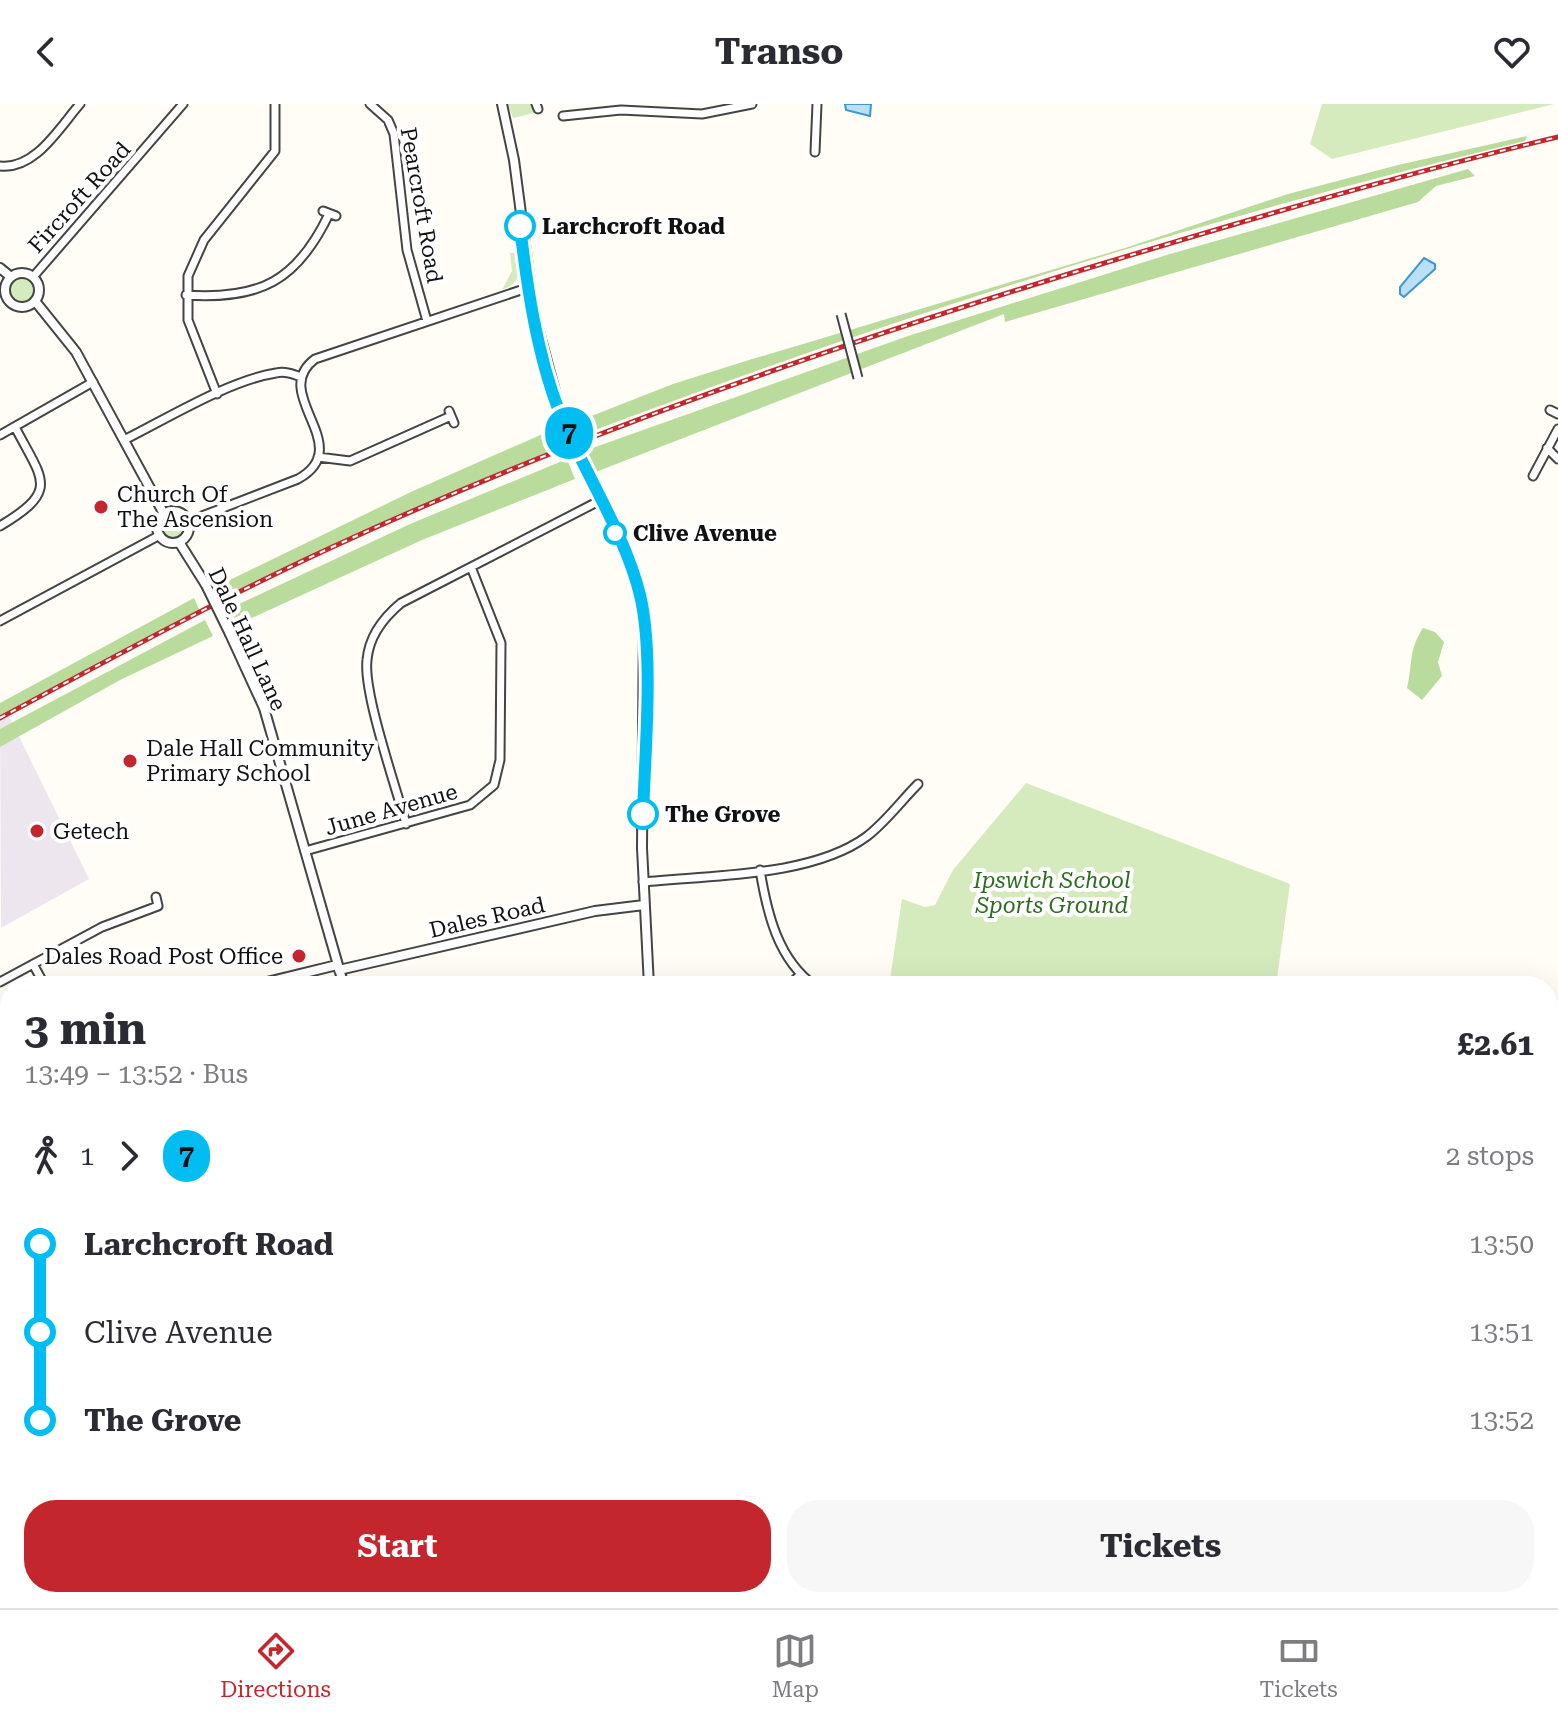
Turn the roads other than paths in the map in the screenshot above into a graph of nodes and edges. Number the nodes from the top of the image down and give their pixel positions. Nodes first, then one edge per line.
1 (80, 104) edge
2 (183, 104) edge
3 (269, 104) edge
4 (276, 104) edge
5 (370, 104) edge
6 (502, 104) edge
7 (752, 104) edge
8 (817, 104) edge
9 (741, 105) edge
10 (621, 107) edge
11 (563, 116) dead end
12 (815, 152) dead end
13 (0, 166) edge
14 (330, 214) dead end
15 (0, 268) edge
16 (11, 277) junction
17 (33, 277) junction
18 (530, 287) junction
19 (186, 295) junction
20 (9, 301) junction
21 (35, 301) junction
22 (0, 308) edge
23 (841, 314) dead end
24 (427, 321) junction
25 (301, 377) junction
26 (858, 378) dead end
27 (93, 382) junction
28 (217, 394) junction
29 (452, 417) dead end
30 (15, 427) junction
31 (1558, 429) edge
32 (0, 435) edge
33 (126, 439) junction
34 (1547, 448) junction
35 (318, 457) junction
36 (1558, 459) edge
37 (1533, 476) dead end
38 (599, 501) junction
39 (164, 514) junction
40 (189, 521) junction
41 (0, 526) edge
42 (160, 535) junction
43 (179, 542) junction
44 (471, 567) junction
45 (0, 621) edge
46 (918, 784) dead end
47 (406, 824) junction
48 (305, 851) junction
49 (760, 870) junction
50 (643, 882) junction
51 (156, 897) dead end
52 (644, 905) junction
53 (33, 964) junction
54 (338, 968) junction
55 (800, 975) edge
56 (11, 976) edge
57 (40, 976) edge
58 (299, 976) edge
59 (341, 976) edge
60 (648, 976) edge

1 - 13 street
2 - 17 street, Fircroft Road
3 - 4 street
4 - 19 street
5 - 24 street, Pearcroft Road
6 - 18 street
7 - 9 street
8 - 12 street
9 - 10 street
10 - 11 street
14 - 19 street
15 - 16 street
16 - 17 street
16 - 20 street
17 - 21 street
18 - 24 street
18 - 38 street, bridge
19 - 28 street
20 - 21 street
20 - 22 street
21 - 27 street
23 - 26 street, bridge
24 - 25 street
25 - 28 street
25 - 35 street
27 - 30 street
27 - 33 street
28 - 33 street
29 - 35 street
30 - 32 street
30 - 41 street
31 - 34 street
33 - 39 street
34 - 36 street
34 - 37 street
35 - 40 street
38 - 44 street
38 - 50 street
39 - 40 street
39 - 42 street
40 - 43 street
42 - 43 street
42 - 45 street
43 - 48 street, Dale Hall Lane, bridge
44 - 47 street
44 - 47 street, June Avenue
46 - 49 street
47 - 48 street, June Avenue
48 - 54 street, Dale Hall Lane
49 - 50 street
49 - 55 street
50 - 52 street
51 - 53 street
52 - 54 street, Dales Road
52 - 60 street
53 - 56 street
53 - 57 street
54 - 58 street, Dales Road
54 - 59 street, Dale Hall Lane

